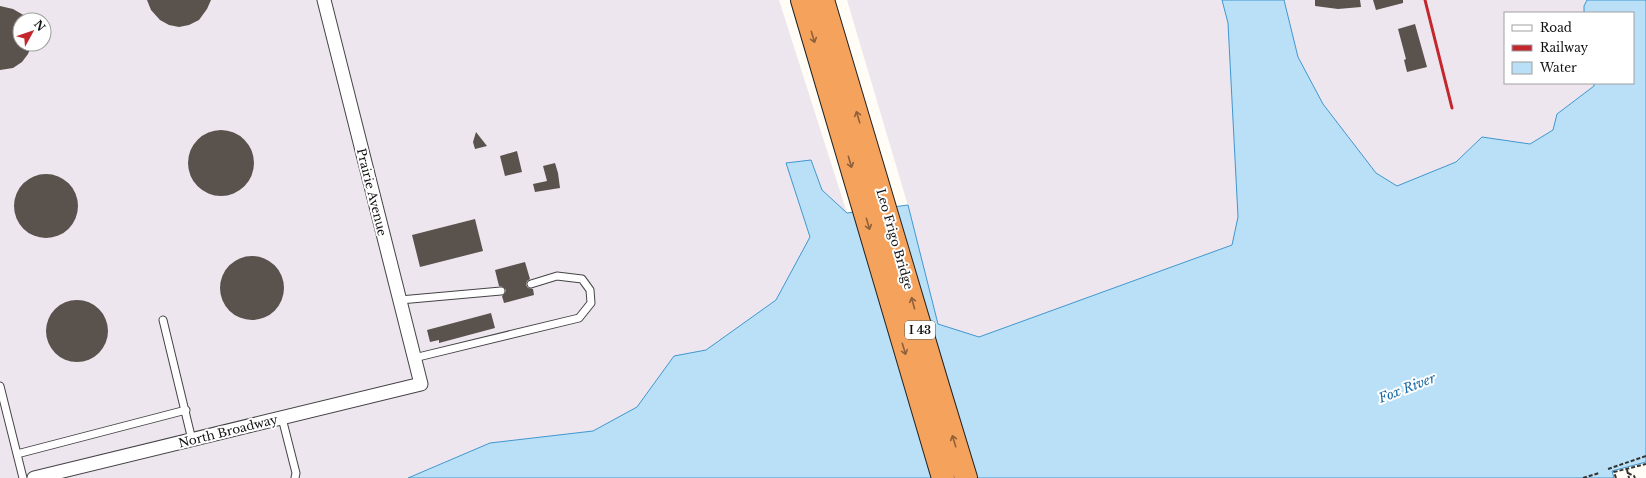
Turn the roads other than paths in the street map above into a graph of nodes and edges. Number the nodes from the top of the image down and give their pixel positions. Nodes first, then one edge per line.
1 (324, 0) edge
2 (802, 0) edge
3 (823, 0) edge
4 (531, 284) dead end
5 (501, 291) dead end
6 (400, 300) junction
7 (164, 320) dead end
8 (414, 358) junction
9 (421, 384) joint
10 (0, 386) edge
11 (186, 410) junction
12 (282, 418) junction
13 (192, 440) junction
14 (17, 454) junction
15 (23, 478) edge
16 (34, 478) edge
17 (295, 478) edge
18 (943, 478) edge
19 (966, 478) edge

1 - 6 street, Prairie Avenue
2 -> 18 highway, I 43
19 -> 3 highway, Leo Frigo Bridge / I 43
4 - 8 lane
5 - 6 lane
6 - 8 street, Prairie Avenue
7 - 11 lane
8 - 9 street, Prairie Avenue
9 - 12 street, North Broadway
10 - 14 lane
11 - 13 lane
11 - 14 lane
12 - 13 street, North Broadway
12 - 17 lane
13 - 16 street, North Broadway
14 - 15 lane

